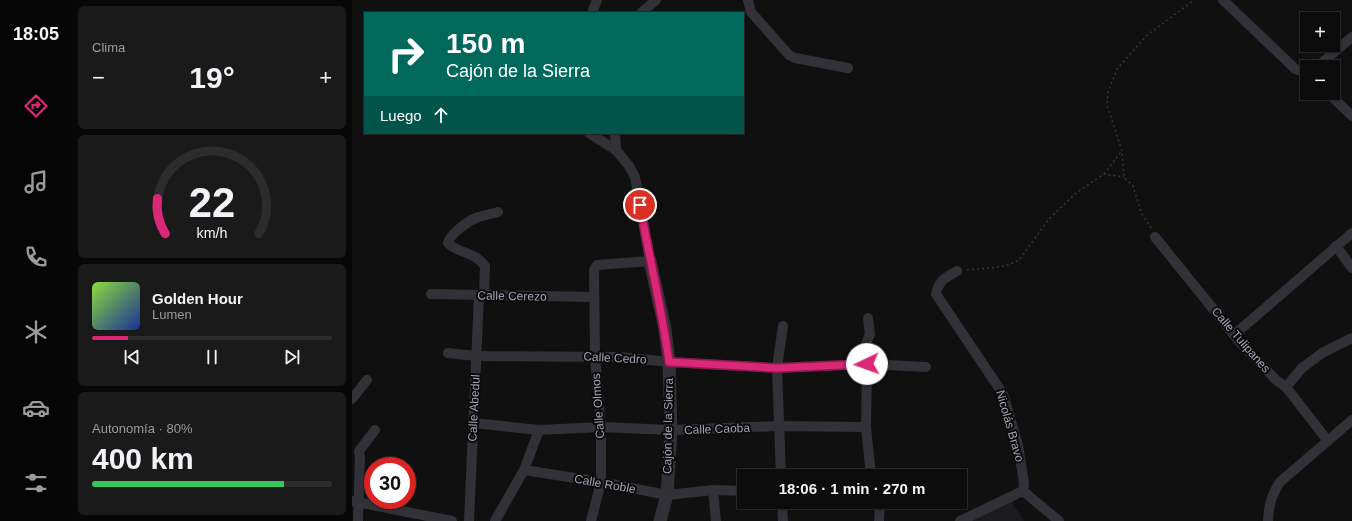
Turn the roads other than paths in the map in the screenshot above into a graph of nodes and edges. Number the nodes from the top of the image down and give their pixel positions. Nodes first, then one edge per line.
1 (597, 0) edge
2 (656, 0) edge
3 (748, 0) edge
4 (1223, 0) edge
5 (592, 12) edge
6 (642, 12) edge
7 (1352, 37) edge
8 (1325, 60) edge
9 (848, 68) dead end
10 (1300, 71) edge
11 (1335, 100) edge
12 (1352, 116) edge
13 (591, 134) edge
14 (615, 134) edge
15 (616, 150) junction
16 (498, 212) dead end
17 (1352, 233) edge
18 (1155, 237) road end
19 (1336, 246) junction
20 (650, 261) junction
21 (1352, 268) edge
22 (957, 271) road end
23 (431, 294) dead end
24 (481, 296) junction
25 (594, 297) junction
26 (868, 318) dead end
27 (783, 326) dead end
28 (1235, 334) junction
29 (1352, 338) edge
30 (448, 353) dead end
31 (476, 356) junction
32 (595, 356) junction
33 (669, 362) junction
34 (867, 364) junction
35 (926, 367) dead end
36 (777, 368) junction
37 (366, 380) dead end
38 (1286, 387) junction
39 (352, 399) edge
40 (1352, 420) edge
41 (474, 423) junction
42 (779, 426) junction
43 (601, 427) junction
44 (866, 427) junction
45 (375, 430) dead end
46 (539, 430) junction
47 (671, 430) junction
48 (1328, 441) junction
49 (356, 447) edge
50 (781, 469) edge
51 (870, 469) edge
52 (524, 470) junction
53 (601, 482) junction
54 (713, 490) junction
55 (737, 490) edge
56 (1023, 491) junction
57 (666, 494) junction
58 (355, 502) edge
59 (782, 509) edge
60 (880, 509) edge
61 (358, 521) edge
62 (452, 521) edge
63 (469, 521) edge
64 (495, 521) edge
65 (591, 521) edge
66 (660, 521) edge
67 (716, 521) edge
68 (783, 521) edge
69 (879, 521) edge
70 (960, 521) edge
71 (1059, 521) edge
72 (1268, 521) edge

1 - 5 street
2 - 6 street
3 - 9 street
4 - 10 street
7 - 8 street
11 - 12 street
13 - 15 street
14 - 15 street
15 - 20 street
16 - 24 street, Calle Abedul
17 - 19 street
18 - 28 street, Calle Tulipanes
19 - 21 street
19 - 28 street
20 - 25 street, Calle Olmos
20 - 33 street, Cajón de la Sierra
22 - 56 street, Nicolás Bravo
23 - 24 street, Calle Cerezo
24 - 25 street, Calle Cerezo
24 - 31 street, Calle Abedul
25 - 32 street, Calle Olmos
26 - 34 street
27 - 36 street
28 - 38 street, Calle Tulipanes
29 - 38 street
30 - 31 street, Calle Cedro
31 - 32 street, Calle Cedro
31 - 41 street, Calle Abedul
32 - 33 street, Calle Cedro
32 - 43 street, Calle Olmos
33 - 36 street, Calle Cedro
33 - 47 street, Cajón de la Sierra
34 - 35 street, Calle Cedro
34 - 36 street, Calle Cedro
34 - 44 street
36 - 42 street
37 - 39 street
38 - 48 street, Calle Tulipanes
40 - 48 street
41 - 46 street, Calle Caoba
41 - 63 street, Calle Abedul
42 - 44 street, Calle Caoba
42 - 47 street, Calle Caoba
42 - 50 street
43 - 46 street, Calle Caoba
43 - 47 street, Calle Caoba
43 - 53 street, Calle Olmos
44 - 51 street
45 - 49 street
46 - 52 street
47 - 57 street, Cajón de la Sierra
48 - 72 street
49 - 58 street
52 - 53 street, Calle Roble
52 - 64 street
53 - 57 street, Calle Roble
53 - 65 street, Calle Olmos
54 - 55 street, Calle Roble
54 - 57 street, Calle Roble
54 - 67 street
56 - 70 street
56 - 71 street
57 - 66 street, Cajón de la Sierra
58 - 61 street
58 - 62 street
59 - 68 street
60 - 69 street

